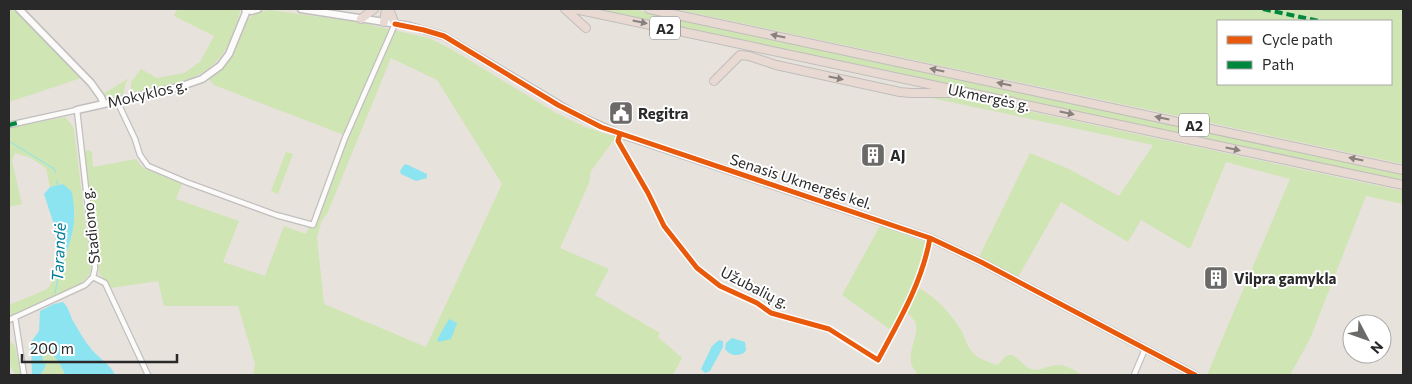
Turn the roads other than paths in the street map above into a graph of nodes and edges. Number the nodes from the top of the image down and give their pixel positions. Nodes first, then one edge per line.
1 (19, 9) edge
2 (258, 9) edge
3 (301, 9) edge
4 (374, 9) edge
5 (388, 9) edge
6 (565, 9) edge
7 (575, 9) edge
8 (649, 9) edge
9 (246, 10) edge
10 (361, 19) junction
11 (384, 22) junction
12 (395, 24) junction
13 (586, 28) dead end
14 (714, 81) dead end
15 (984, 96) junction
16 (117, 101) junction
17 (104, 104) junction
18 (77, 110) junction
19 (9, 125) edge
20 (620, 134) junction
21 (1403, 170) edge
22 (1403, 185) edge
23 (930, 238) junction
24 (93, 277) junction
25 (15, 317) junction
26 (9, 320) edge
27 (1145, 349) junction
28 (24, 375) edge
29 (148, 375) edge
30 (1134, 375) edge
31 (1195, 375) edge

1 - 17 main road
2 - 9 main road
3 - 10 main road, Senasis Ukmergės kel.
4 - 10 highway
5 - 11 highway
5 - 12 highway
6 - 13 highway
7 -> 15 highway, Ukmergės g. / A2
21 -> 8 highway, Ukmergės g. / A2
9 - 16 main road, Mokyklos g.
10 - 11 main road, Senasis Ukmergės kel.
11 - 12 main road, Senasis Ukmergės kel.
12 - 16 street
12 - 20 main road, Senasis Ukmergės kel.
14 -> 15 highway
15 -> 22 highway, Ukmergės g. / A2
16 - 17 main road, Mokyklos g.
17 - 18 main road, Mokyklos g.
18 - 19 street, Mokyklos g.
18 - 24 street, Stadiono g.
20 - 23 main road, Senasis Ukmergės kel.
20 - 23 street, Užubalių g.
23 - 27 main road, Senasis Ukmergės kel.
24 - 25 street, Stadiono g.
24 - 29 street
25 - 26 street, Stadiono g.
25 - 28 street
27 - 30 street
27 - 31 main road, Senasis Ukmergės kel.

